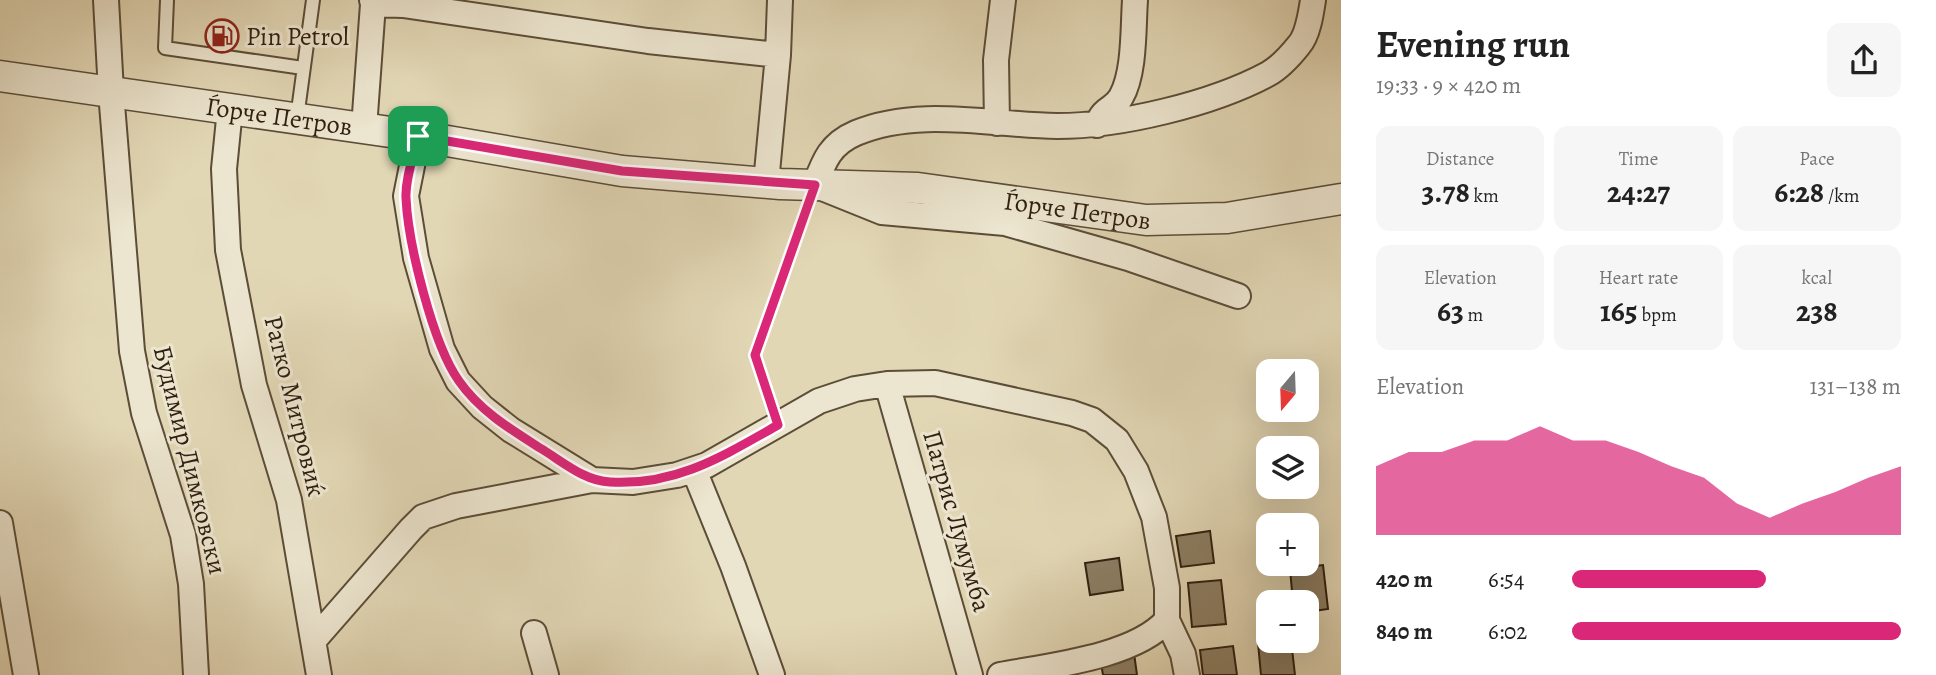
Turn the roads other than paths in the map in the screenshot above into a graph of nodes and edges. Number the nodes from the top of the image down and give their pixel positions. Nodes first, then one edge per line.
1 (106, 0) edge
2 (167, 0) edge
3 (313, 0) edge
4 (780, 0) edge
5 (1003, 0) edge
6 (1135, 0) edge
7 (1314, 0) edge
8 (373, 2) edge
9 (778, 55) junction
10 (303, 68) junction
11 (0, 76) edge
12 (111, 92) junction
13 (230, 109) junction
14 (297, 118) junction
15 (998, 123) junction
16 (1097, 125) junction
17 (363, 128) junction
18 (418, 136) junction
19 (766, 183) junction
20 (815, 185) junction
21 (1341, 199) edge
22 (1238, 296) dead end
23 (887, 384) junction
24 (694, 470) junction
25 (592, 480) junction
26 (0, 523) edge
27 (1167, 620) junction
28 (534, 633) dead end
29 (314, 640) junction
30 (26, 675) edge
31 (196, 675) edge
32 (319, 675) edge
33 (546, 675) edge
34 (772, 675) edge
35 (970, 675) edge
36 (1000, 675) edge
37 (1186, 675) edge

1 - 12 street
2 - 10 lane
3 - 10 lane
4 - 9 street
5 - 15 street
6 - 16 street
7 - 16 street
8 - 9 street
8 - 17 street
9 - 19 street
10 - 14 lane
11 - 12 street, Ѓорче Петров
12 - 13 street, Ѓорче Петров
12 - 31 street, Будимир Димковски
13 - 14 street, Ѓорче Петров
13 - 29 street, Ратко Митровиќ
14 - 17 street, Ѓорче Петров
15 - 16 street
15 - 20 street
17 - 18 street, Ѓорче Петров
18 - 19 street, Ѓорче Петров
18 - 25 street
19 - 20 street, Ѓорче Петров
20 - 21 street, Ѓорче Петров
20 - 22 street
23 - 24 street
23 - 27 street
23 - 35 street, Патрис Лумумба
24 - 25 street
24 - 34 street
25 - 29 street
26 - 30 street
27 - 36 street
27 - 37 street
28 - 33 street
29 - 32 street, Ратко Митровиќ

